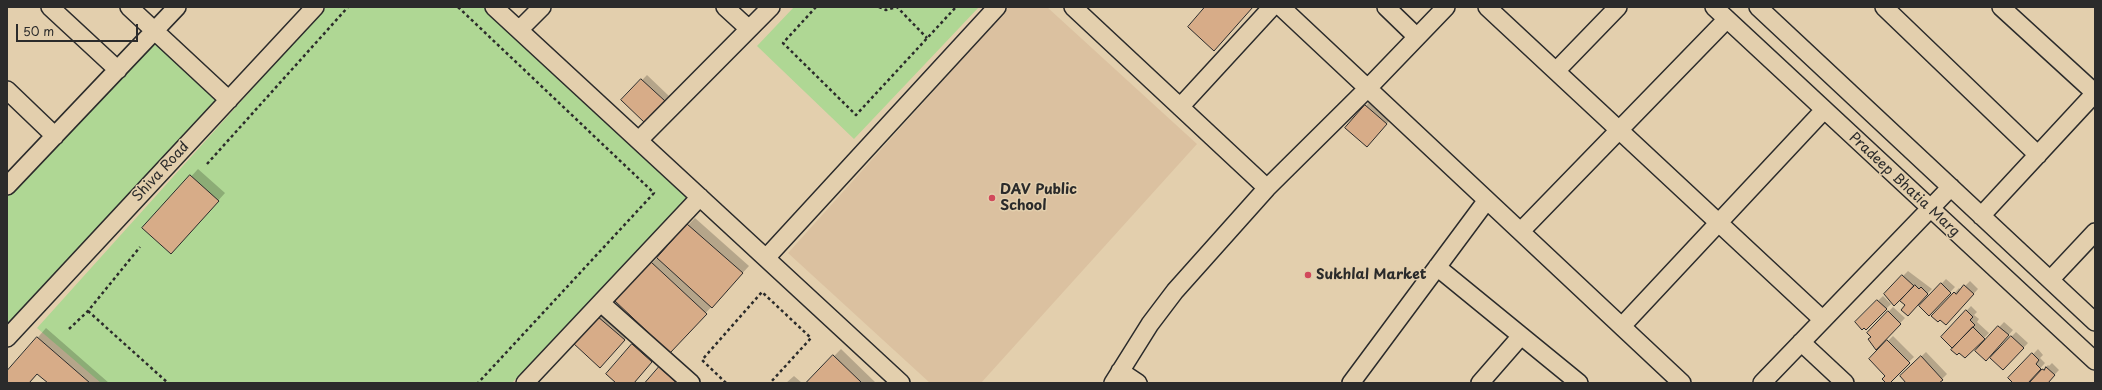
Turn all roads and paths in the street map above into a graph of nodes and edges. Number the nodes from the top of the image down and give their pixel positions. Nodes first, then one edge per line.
1 (50, 7) edge
2 (129, 7) edge
3 (177, 7) edge
4 (348, 7) edge
5 (458, 7) edge
6 (494, 7) edge
7 (542, 7) edge
8 (725, 7) edge
9 (771, 7) edge
10 (816, 7) edge
11 (879, 7) edge
12 (897, 7) edge
13 (956, 7) edge
14 (997, 7) edge
15 (1073, 7) edge
16 (1272, 7) edge
17 (1281, 7) edge
18 (1386, 7) edge
19 (1446, 7) edge
20 (1487, 7) edge
21 (1618, 7) edge
22 (1714, 7) edge
23 (1884, 7) edge
24 (2001, 7) edge
25 (308, 9) edge
26 (1768, 10) edge
27 (1727, 19) junction
28 (749, 29) junction
29 (519, 30) junction
30 (155, 31) junction
31 (1417, 37) junction
32 (927, 38) junction
33 (118, 70) junction
34 (1556, 71) junction
35 (1368, 88) junction
36 (7, 90) edge
37 (2095, 93) edge
38 (229, 100) junction
39 (1180, 107) junction
40 (1824, 110) junction
41 (1619, 130) junction
42 (55, 136) junction
43 (639, 140) junction
44 (2038, 155) junction
45 (208, 164) dead end
46 (7, 186) edge
47 (1951, 187) junction
48 (1267, 188) junction
49 (700, 197) junction
50 (1487, 200) junction
51 (1931, 210) junction
52 (1981, 216) junction
53 (1718, 223) junction
54 (1520, 231) junction
55 (2095, 232) edge
56 (140, 247) dead end
57 (766, 258) junction
58 (1437, 267) junction
59 (2050, 280) junction
60 (601, 303) junction
61 (88, 311) junction
62 (1823, 320) junction
63 (2095, 322) edge
64 (1622, 326) junction
65 (69, 329) dead end
66 (1521, 336) junction
67 (7, 337) edge
68 (1801, 342) junction
69 (2095, 361) edge
70 (1117, 377) edge
71 (533, 380) edge
72 (168, 383) edge
73 (478, 383) edge
74 (691, 383) edge
75 (726, 383) edge
76 (770, 383) edge
77 (901, 383) edge
78 (1138, 383) edge
79 (1351, 383) edge
80 (1480, 383) edge
81 (1579, 383) edge
82 (1682, 383) edge
83 (1762, 383) edge
84 (1845, 383) edge

1 - 33 street
2 - 30 street
3 - 30 street
4 - 45 path
5 - 73 path
6 - 29 street
7 - 29 street
8 - 28 street
9 - 28 street
10 - 32 path
11 - 12 path
12 - 32 path
13 - 32 path
14 - 57 street
15 - 39 street
16 - 39 street
17 - 35 street
18 - 31 street
19 - 31 street
20 - 34 street
21 - 34 street
22 - 27 street, Pradeep Bhatia Marg
23 - 44 street
24 - 37 street
25 - 38 street, Shiva Road
26 - 47 street
27 - 40 street, Pradeep Bhatia Marg
27 - 41 street
28 - 43 street
29 - 43 street
30 - 33 street
30 - 38 street
31 - 35 street
33 - 42 street
34 - 41 street
35 - 48 street
35 - 50 street
36 - 42 street
37 - 44 street
38 - 67 street, Shiva Road
39 - 48 street
40 - 51 street, Pradeep Bhatia Marg
40 - 53 street
41 - 53 street
41 - 54 street
42 - 46 street
43 - 49 street
44 - 52 street
47 - 51 street
47 - 52 street
48 - 70 street
49 - 57 street
49 - 60 street
50 - 54 street
50 - 58 street
51 - 62 street
51 - 69 street, Pradeep Bhatia Marg
52 - 59 street
53 - 62 street
53 - 64 street
54 - 64 street
55 - 59 street
56 - 61 path
57 - 77 street
58 - 66 street
58 - 79 street
59 - 63 street
60 - 71 street
60 - 74 street
61 - 65 path
61 - 72 path
62 - 68 street
64 - 82 street
66 - 80 street
66 - 81 street
68 - 83 street
68 - 84 street
70 - 78 street
75 - 76 path

